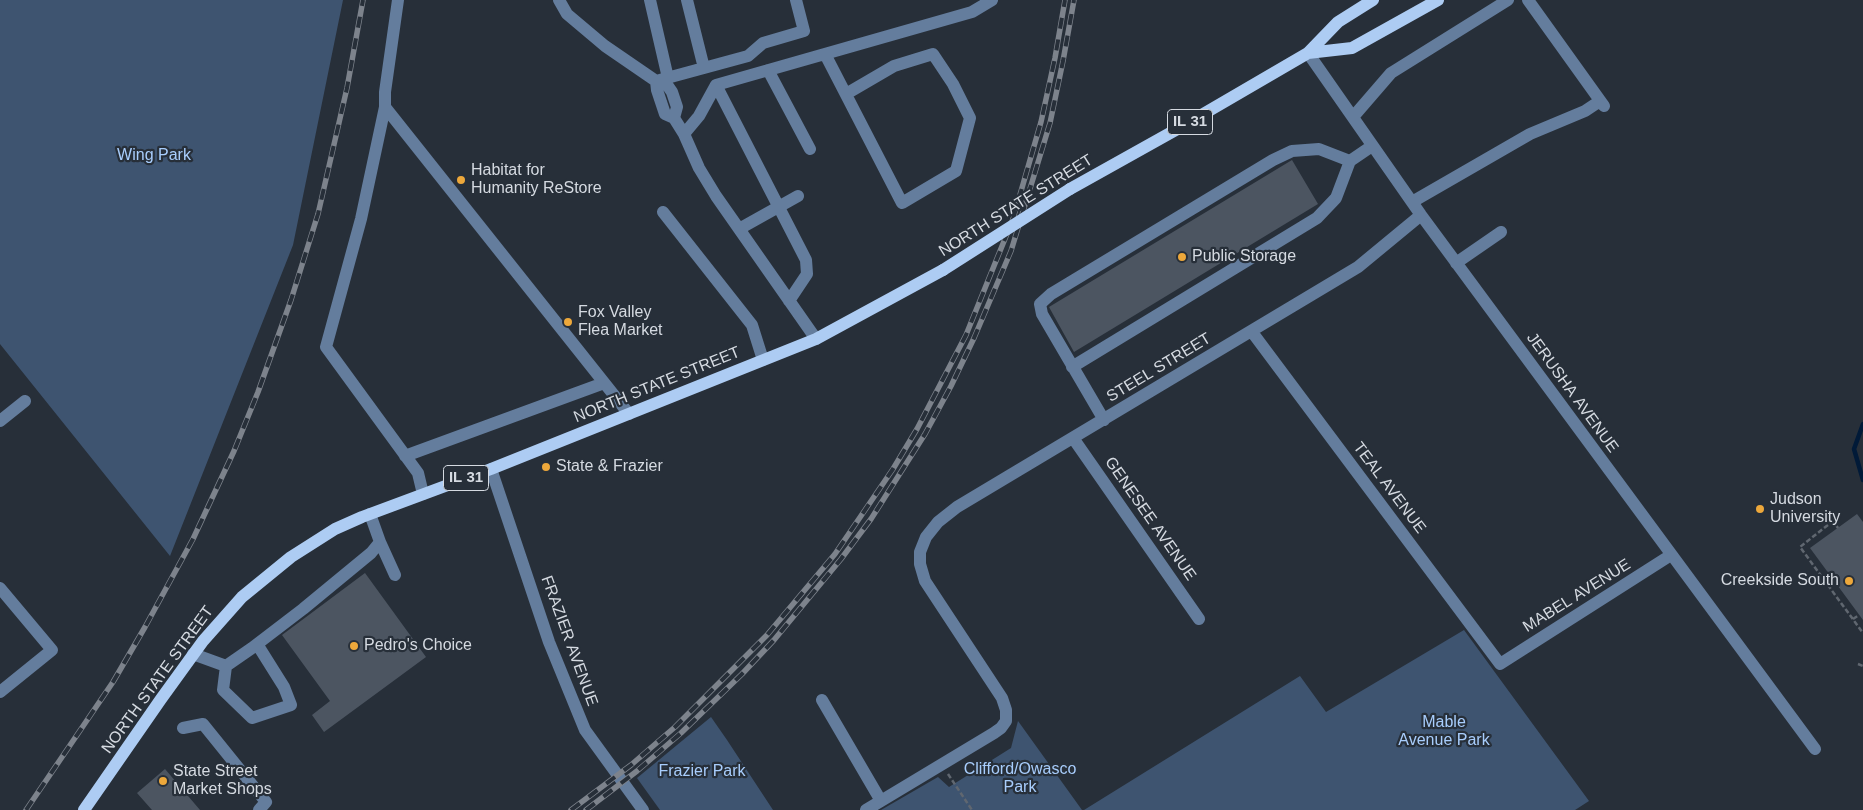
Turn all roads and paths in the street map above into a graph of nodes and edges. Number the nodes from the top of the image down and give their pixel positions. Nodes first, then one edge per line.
1 (398, 0) edge
2 (559, 0) edge
3 (650, 0) edge
4 (687, 0) edge
5 (796, 0) edge
6 (992, 0) edge
7 (1373, 0) edge
8 (1438, 0) edge
9 (1508, 0) edge
10 (1528, 0) edge
11 (1308, 53) junction
12 (825, 54) junction
13 (704, 68) junction
14 (768, 70) junction
15 (662, 79) junction
16 (716, 85) junction
17 (846, 94) junction
18 (385, 108) junction
19 (1352, 117) junction
20 (684, 134) junction
21 (1372, 146) junction
22 (810, 149) dead end
23 (1350, 161) junction
24 (798, 196) dead end
25 (1412, 202) junction
26 (779, 207) junction
27 (663, 212) dead end
28 (1421, 215) junction
29 (739, 229) junction
30 (1501, 232) dead end
31 (1456, 263) junction
32 (790, 301) junction
33 (1252, 332) junction
34 (816, 339) junction
35 (763, 360) junction
36 (1072, 366) junction
37 (604, 383) junction
38 (25, 401) dead end
39 (629, 414) junction
40 (1104, 420) junction
41 (0, 421) edge
42 (1073, 438) junction
43 (405, 456) junction
44 (491, 469) junction
45 (423, 494) junction
46 (370, 514) junction
47 (1838, 528) dead end
48 (380, 542) junction
49 (1671, 556) junction
50 (395, 575) dead end
51 (0, 588) edge
52 (1859, 615) dead end
53 (1199, 619) dead end
54 (1853, 619) junction
55 (1863, 633) edge
56 (257, 644) junction
57 (193, 654) junction
58 (1500, 664) joint
59 (1858, 664) dead end
60 (226, 666) junction
61 (1863, 666) edge
62 (0, 692) edge
63 (822, 700) dead end
64 (182, 728) dead end
65 (1815, 749) dead end
66 (941, 764) junction
67 (881, 801) junction
68 (84, 810) edge
69 (259, 810) edge
70 (643, 810) edge
71 (866, 810) edge
72 (972, 810) edge

1 - 18 street
2 - 15 street
3 - 15 street
4 - 13 street
5 - 13 street
6 - 12 street
7 - 11 main road, NORTH STATE STREET / IL 31
8 - 11 main road, NORTH STATE STREET / IL 31
9 - 19 street
10 - 25 street
11 - 19 street, JERUSHA AVENUE
11 - 34 main road, NORTH STATE STREET / IL 31, bridge
12 - 14 street
12 - 17 street
13 - 15 street
14 - 16 street
14 - 22 street
15 - 20 street
16 - 20 street
16 - 26 street
17 - 17 street
18 - 37 street
18 - 43 street
19 - 21 street, JERUSHA AVENUE
20 - 29 street
21 - 23 street
21 - 25 street, JERUSHA AVENUE
23 - 36 street
23 - 36 street
24 - 26 street
25 - 28 street, JERUSHA AVENUE
26 - 29 street
26 - 32 street
27 - 35 street
28 - 31 street, JERUSHA AVENUE
28 - 33 street, STEEL STREET
29 - 32 street
30 - 31 street
31 - 49 street, JERUSHA AVENUE
32 - 34 street
33 - 40 street, STEEL STREET
33 - 58 street, TEAL AVENUE
34 - 35 main road, NORTH STATE STREET / IL 31
35 - 39 main road, NORTH STATE STREET / IL 31
36 - 40 street
37 - 39 street
37 - 43 street
38 - 41 street
39 - 44 main road, NORTH STATE STREET / IL 31
40 - 42 street, STEEL STREET
42 - 53 street, GENESEE AVENUE
42 - 66 street, STEEL STREET
43 - 45 street
44 - 45 main road, NORTH STATE STREET / IL 31
44 - 70 street, FRAZIER AVENUE
45 - 46 main road, NORTH STATE STREET / IL 31
46 - 48 street
46 - 57 main road, NORTH STATE STREET / IL 31
47 - 54 path
48 - 50 street
48 - 56 street
49 - 58 street, MABEL AVENUE
49 - 65 street, JERUSHA AVENUE
51 - 62 street
52 - 54 path
54 - 55 path
56 - 60 street
56 - 60 street
57 - 60 street
57 - 68 main road, NORTH STATE STREET / IL 31
59 - 61 path
63 - 67 street
64 - 69 street
66 - 67 street
66 - 72 path
67 - 71 street

